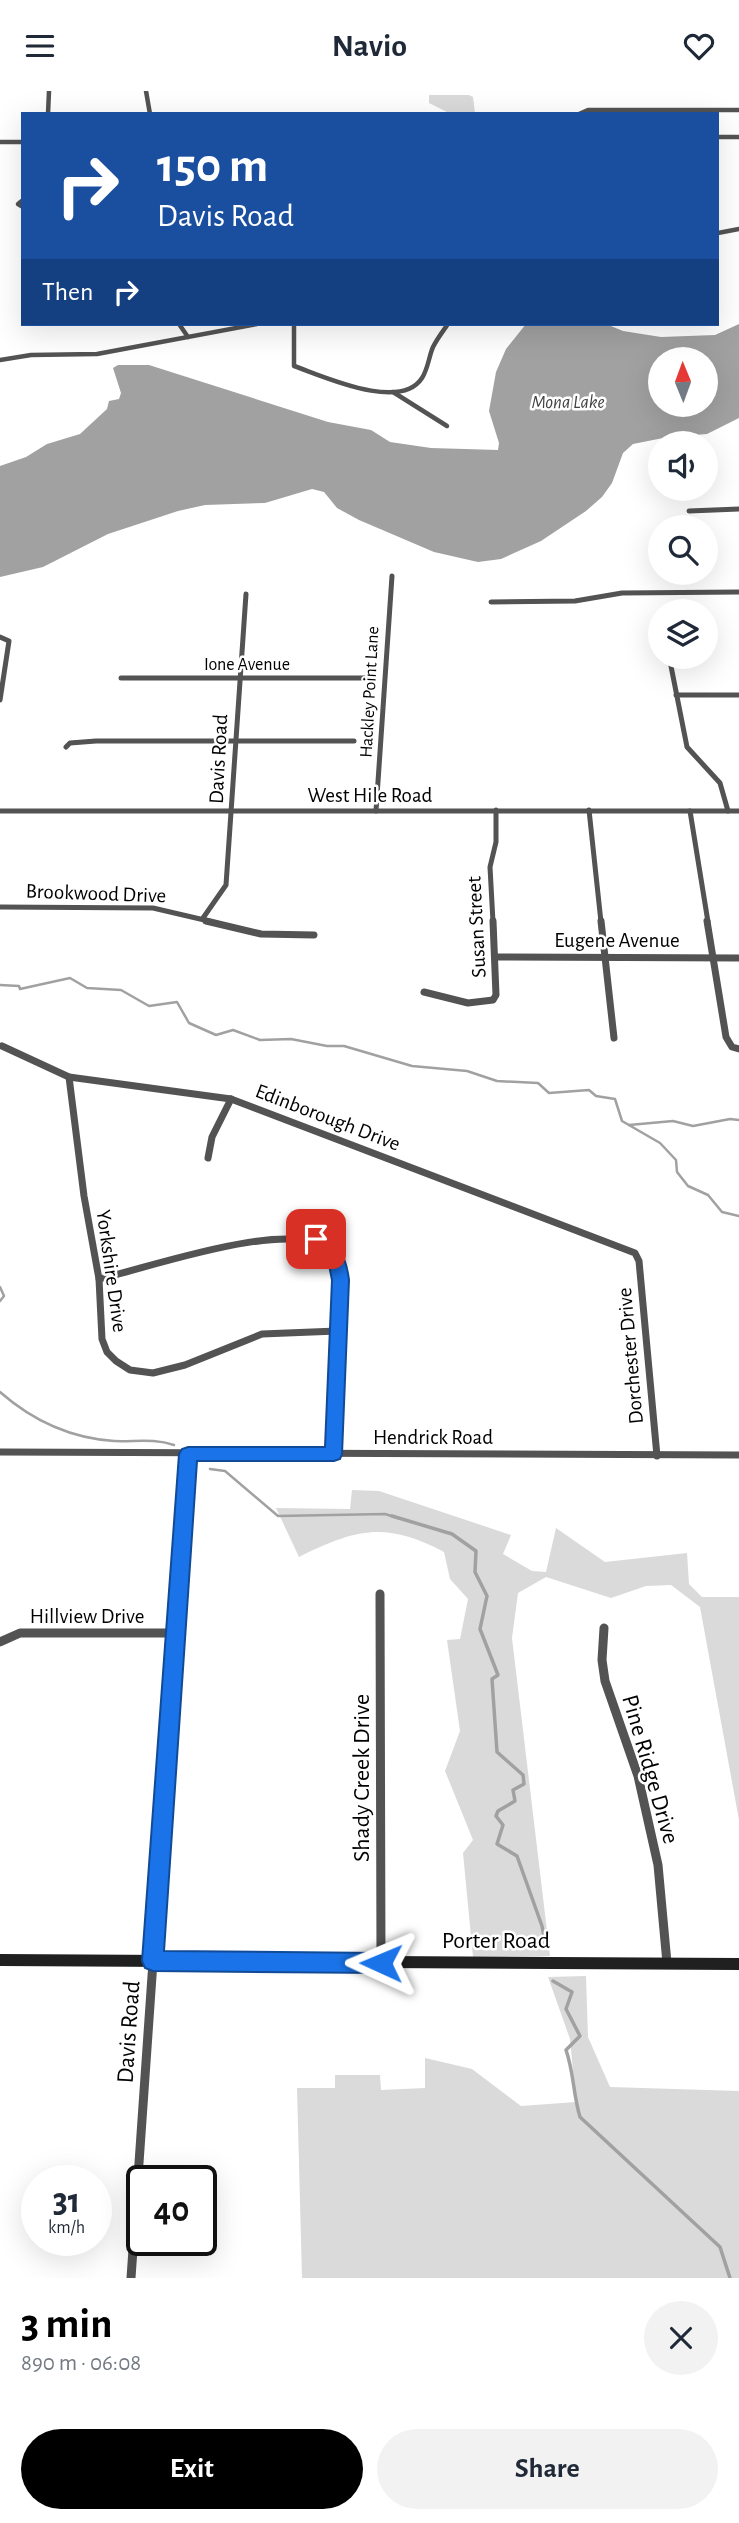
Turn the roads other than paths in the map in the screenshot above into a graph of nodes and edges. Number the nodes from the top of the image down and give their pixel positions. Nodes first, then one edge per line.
1 (50, 91) edge
2 (146, 91) edge
3 (739, 110) edge
4 (48, 112) edge
5 (150, 112) edge
6 (584, 112) edge
7 (719, 137) edge
8 (739, 137) edge
9 (0, 142) edge
10 (21, 142) edge
11 (739, 229) edge
12 (719, 233) edge
13 (180, 326) edge
14 (246, 326) edge
15 (294, 326) edge
16 (447, 326) edge
17 (188, 337) junction
18 (0, 359) edge
19 (393, 391) junction
20 (447, 426) dead end
21 (739, 509) edge
22 (689, 511) dead end
23 (393, 576) dead end
24 (739, 592) edge
25 (246, 594) dead end
26 (491, 602) dead end
27 (2, 637) edge
28 (671, 669) edge
29 (121, 678) dead end
30 (240, 678) junction
31 (373, 678) dead end
32 (676, 695) junction
33 (739, 695) edge
34 (0, 700) edge
35 (355, 741) dead end
36 (237, 742) junction
37 (66, 747) dead end
38 (233, 810) junction
39 (496, 810) junction
40 (589, 810) junction
41 (0, 811) edge
42 (376, 811) junction
43 (690, 811) junction
44 (728, 811) junction
45 (739, 811) edge
46 (0, 907) edge
47 (204, 918) junction
48 (314, 935) dead end
49 (495, 957) junction
50 (604, 957) junction
51 (713, 957) junction
52 (739, 957) edge
53 (424, 992) dead end
54 (614, 1038) dead end
55 (2, 1046) dead end
56 (736, 1048) edge
57 (69, 1077) junction
58 (231, 1099) junction
59 (208, 1158) dead end
60 (635, 1254) joint
61 (99, 1279) junction
62 (337, 1331) junction
63 (0, 1452) edge
64 (188, 1454) junction
65 (334, 1454) junction
66 (657, 1455) junction
67 (739, 1455) edge
68 (380, 1594) dead end
69 (604, 1628) dead end
70 (176, 1633) junction
71 (0, 1642) edge
72 (0, 1960) edge
73 (153, 1961) junction
74 (381, 1963) junction
75 (667, 1963) junction
76 (739, 1964) edge
77 (131, 2278) edge

1 - 4 street
2 - 5 street
3 - 6 street
7 - 8 street
9 - 10 street
11 - 12 street
13 - 17 street
14 - 17 street
15 - 19 street
16 - 19 street
17 - 18 street
19 - 20 street
21 - 22 street
23 - 42 street, Hackley Point Lane
24 - 26 street
25 - 30 street, Davis Road
27 - 34 street
28 - 32 street
29 - 30 street, Ione Avenue
30 - 31 street, Ione Avenue
30 - 36 street, Davis Road
32 - 33 street
32 - 44 street
35 - 36 street
36 - 37 street
36 - 38 street, Davis Road
38 - 41 street, West Hile Road
38 - 42 street, West Hile Road
38 - 47 street, Davis Road
39 - 40 street, West Hile Road
39 - 42 street, West Hile Road
39 - 49 street, Susan Street
40 - 43 street, West Hile Road
40 - 50 street
43 - 44 street, West Hile Road
43 - 51 street
44 - 45 street, West Hile Road
46 - 47 street, Brookwood Drive
47 - 48 street, Brookwood Drive
49 - 50 street, Eugene Avenue
49 - 53 street, Susan Street
50 - 51 street, Eugene Avenue
50 - 54 street
51 - 52 street, Eugene Avenue
51 - 56 street
55 - 57 street, Edinborough Drive
57 - 58 street, Edinborough Drive
57 - 61 street, Yorkshire Drive
58 - 59 street
58 - 60 street, Edinborough Drive
60 - 66 street, Dorchester Drive
61 - 62 street, Yorkshire Drive
61 - 62 street
62 - 65 street
63 - 64 street, Hendrick Road
64 - 65 street, Hendrick Road
64 - 70 street, Davis Road
65 - 66 street, Hendrick Road
66 - 67 street, Hendrick Road
68 - 74 street, Shady Creek Drive
69 - 75 street, Pine Ridge Drive
70 - 71 street, Hillview Drive
70 - 73 street, Davis Road
72 - 73 street, Porter Road
73 - 74 street, Porter Road
73 - 77 street, Davis Road
74 - 75 street, Porter Road
75 - 76 street, Porter Road

